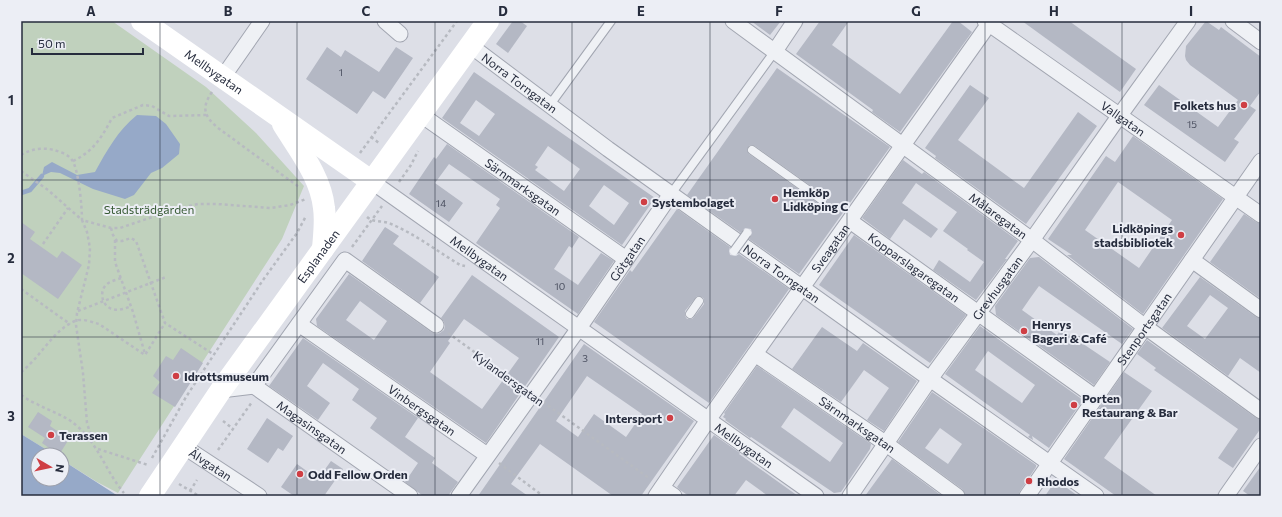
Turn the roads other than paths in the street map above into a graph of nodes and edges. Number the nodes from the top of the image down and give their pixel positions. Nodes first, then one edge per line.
1 (142, 21) edge
2 (262, 21) edge
3 (386, 21) edge
4 (488, 21) edge
5 (611, 21) edge
6 (734, 21) edge
7 (795, 21) edge
8 (1188, 21) edge
9 (1233, 21) edge
10 (989, 22) edge
11 (400, 34) dead end
12 (1261, 42) edge
13 (471, 46) junction
14 (775, 51) junction
15 (223, 77) junction
16 (549, 106) junction
17 (420, 114) junction
18 (277, 115) junction
19 (1120, 115) junction
20 (902, 146) junction
21 (752, 150) dead end
22 (1261, 161) edge
23 (371, 181) junction
24 (671, 194) junction
25 (1236, 197) junction
26 (822, 200) dead end
27 (1261, 215) edge
28 (850, 221) junction
29 (747, 233) dead end
30 (1032, 240) junction
31 (323, 248) junction
32 (734, 251) dead end
33 (626, 259) junction
34 (1192, 260) junction
35 (802, 288) junction
36 (699, 301) dead end
37 (1261, 310) edge
38 (979, 313) junction
39 (690, 314) dead end
40 (299, 324) junction
41 (436, 324) road end
42 (1144, 326) junction
43 (579, 328) junction
44 (755, 354) junction
45 (930, 379) junction
46 (257, 388) junction
47 (221, 390) junction
48 (1095, 397) junction
49 (1261, 411) edge
50 (708, 420) junction
51 (885, 443) junction
52 (183, 446) junction
53 (1261, 446) edge
54 (487, 455) junction
55 (1050, 463) junction
56 (664, 493) edge
57 (1230, 494) edge
58 (150, 495) edge
59 (259, 496) edge
60 (410, 496) edge
61 (459, 496) edge
62 (816, 496) edge
63 (850, 496) edge
64 (957, 496) edge
65 (1027, 496) edge
66 (1096, 496) edge

1 - 15 main road, Mellbygatan
2 - 15 street
3 - 11 street
4 - 13 main road, Esplanaden
5 - 16 lane
6 - 14 street, Målaregatan
7 - 14 street, Götgatan
8 - 19 street, Grevhusgatan
9 - 12 street
10 - 19 street, Vallgatan
10 - 20 street, Sveagatan
13 - 16 street, Norra Torngatan
13 - 17 main road, Esplanaden
14 - 20 street, Målaregatan
14 - 24 lane, Götgatan
15 - 18 main road, Mellbygatan
16 - 24 street, Norra Torngatan
17 - 23 main road, Esplanaden
17 - 33 street, Särnmarksgatan
18 - 23 main road, Mellbygatan
18 - 31 main road
19 - 25 street, Vallgatan
19 - 30 street, Grevhusgatan
20 - 28 street, Sveagatan
20 - 30 street, Målaregatan
21 - 26 lane
22 - 25 street, Stenportsgatan
23 - 31 main road, Esplanaden
23 - 43 street, Mellbygatan
24 - 33 street, Götgatan
24 - 35 street, Norra Torngatan
25 - 27 street, Vallgatan
25 - 34 street, Stenportsgatan
28 - 35 street, Sveagatan
28 - 38 street, Kopparslagaregatan
29 - 32 lane, bridge
30 - 38 street, Grevhusgatan
30 - 42 street, Målaregatan
31 - 47 main road, Esplanaden
33 - 43 street, Götgatan
34 - 37 street
34 - 42 street, Stenportsgatan
35 - 44 street, Sveagatan
35 - 45 street, Norra Torngatan
36 - 39 lane
38 - 45 street, Grevhusgatan
38 - 48 street, Kopparslagaregatan
40 - 41 street
40 - 46 street
40 - 54 street, Vinbergsgatan
42 - 48 street, Stenportsgatan
42 - 49 street, Målaregatan
43 - 50 street, Mellbygatan
43 - 54 street, Götgatan
44 - 50 street, Sveagatan
44 - 51 street, Särnmarksgatan
45 - 51 street, Grevhusgatan
45 - 55 street, Norra Torngatan
46 - 47 street
46 - 60 street, Magasinsgatan
47 - 52 main road, Esplanaden
48 - 55 street, Stenportsgatan
50 - 56 street, Sveagatan
50 - 62 street, Mellbygatan
51 - 63 street, Grevhusgatan
51 - 64 street, Särnmarksgatan
52 - 58 main road, Esplanaden
52 - 59 street, Älvgatan
53 - 57 street
54 - 61 street, Götgatan
55 - 65 street, Stenportsgatan
55 - 66 street, Norra Torngatan

